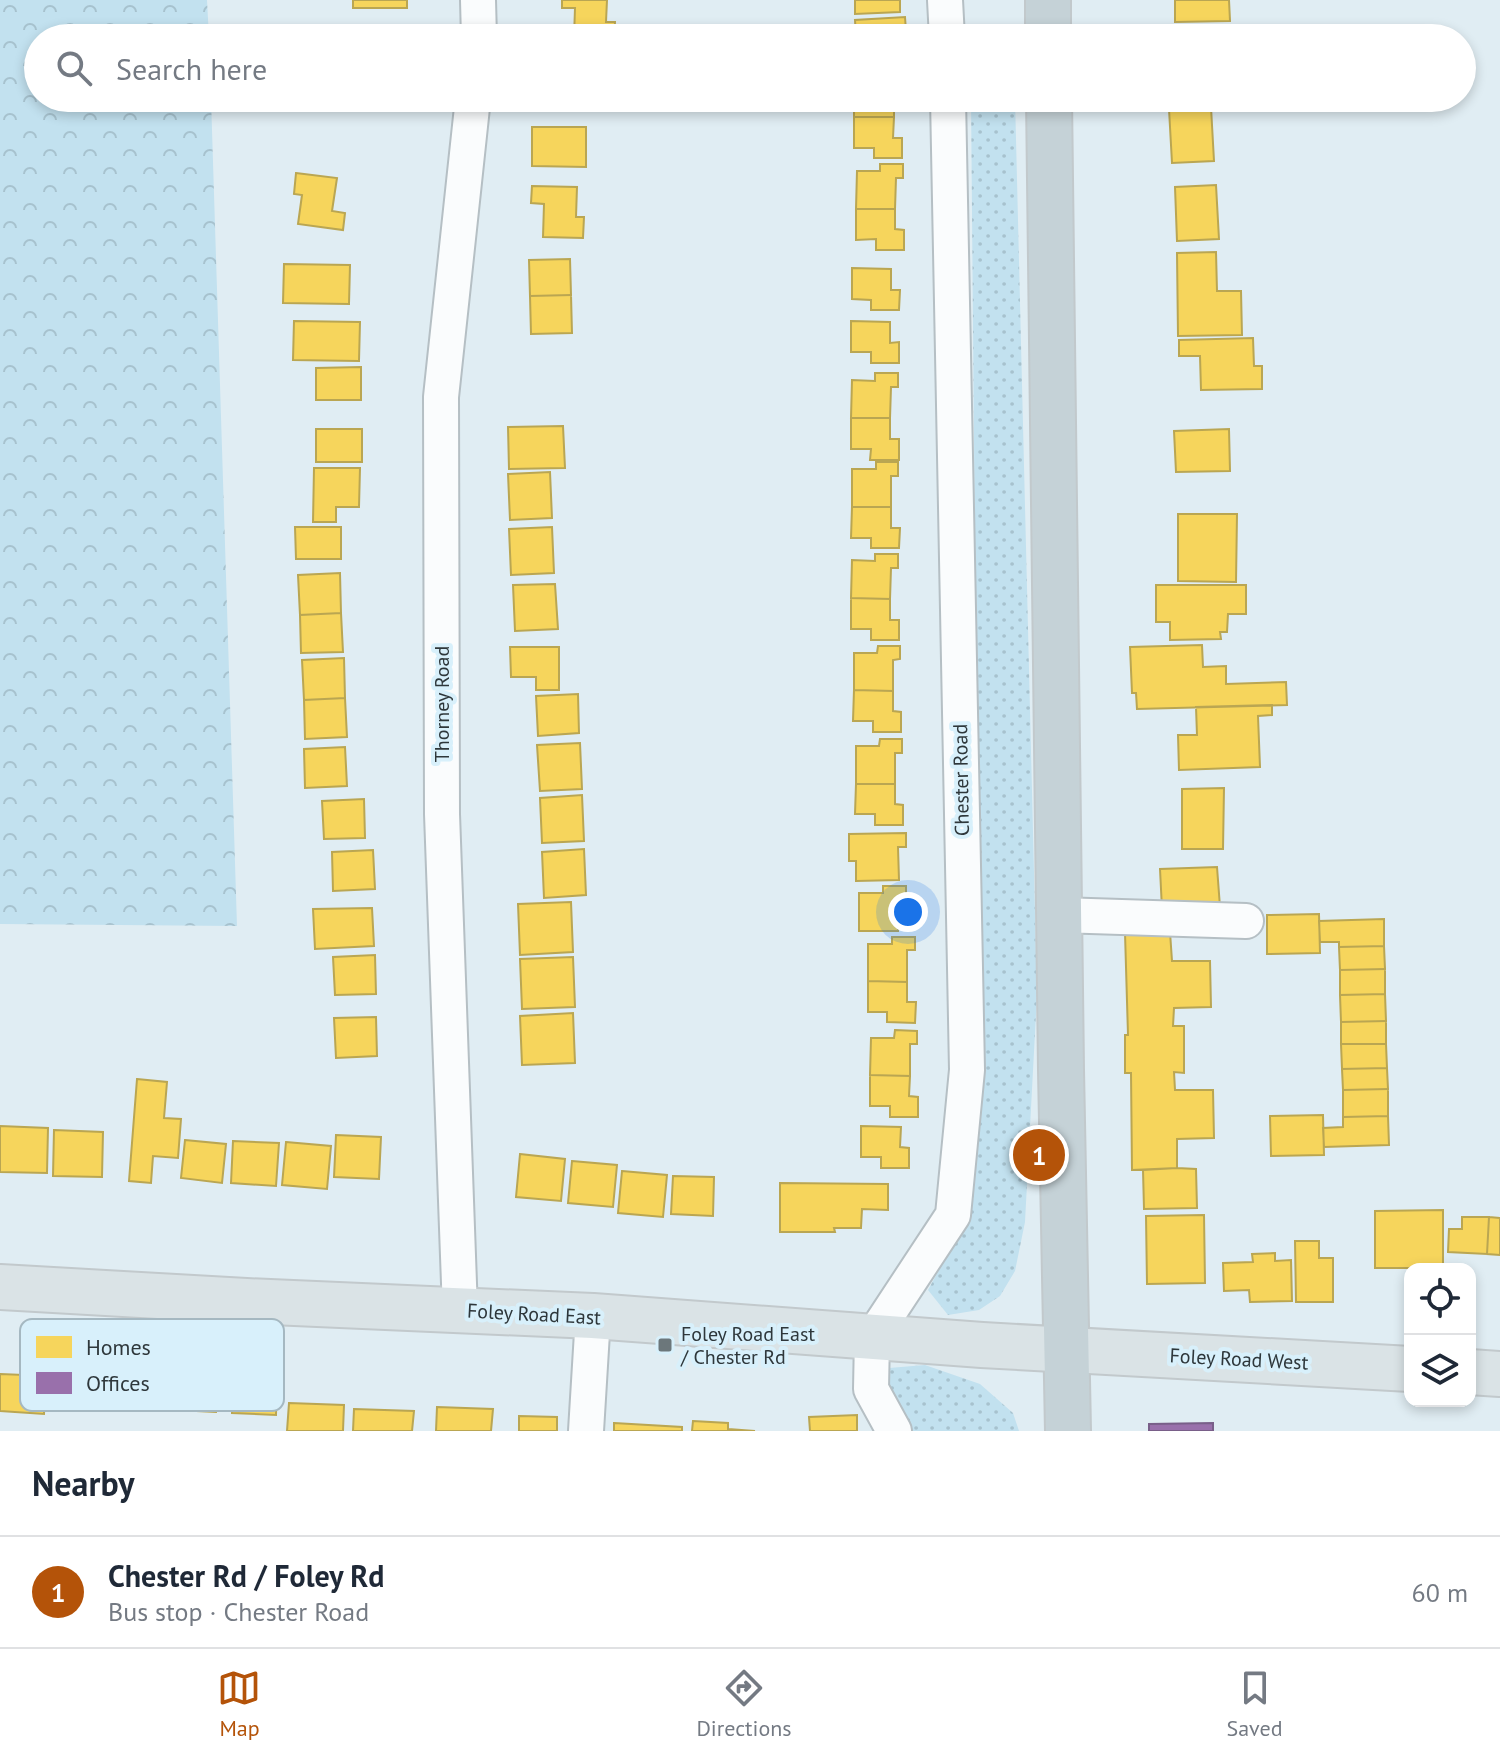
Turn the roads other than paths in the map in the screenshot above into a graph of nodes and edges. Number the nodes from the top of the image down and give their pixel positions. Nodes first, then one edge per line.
1 (478, 0) edge
2 (945, 0) edge
3 (1048, 0) edge
4 (479, 24) edge
5 (946, 24) edge
6 (1048, 24) edge
7 (472, 112) edge
8 (948, 112) edge
9 (1049, 112) edge
10 (1059, 915) junction
11 (1246, 921) dead end
12 (0, 1287) edge
13 (460, 1311) junction
14 (593, 1316) junction
15 (872, 1338) junction
16 (1068, 1349) junction
17 (1404, 1369) edge
18 (1476, 1372) edge
19 (1500, 1374) edge
20 (586, 1431) edge
21 (894, 1431) edge
22 (1068, 1431) edge

1 - 4 street
2 - 5 street
3 - 6 highway
7 - 13 street, Thorney Road
8 - 15 street, Chester Road
9 - 10 highway
10 - 11 street
10 - 16 highway
12 - 13 main road, Foley Road East
13 - 14 main road, Foley Road East
14 - 15 main road, Foley Road East
14 - 20 street
15 - 16 main road, Foley Road East
15 - 21 street
16 - 17 main road, Foley Road West
16 - 22 highway
18 - 19 main road

